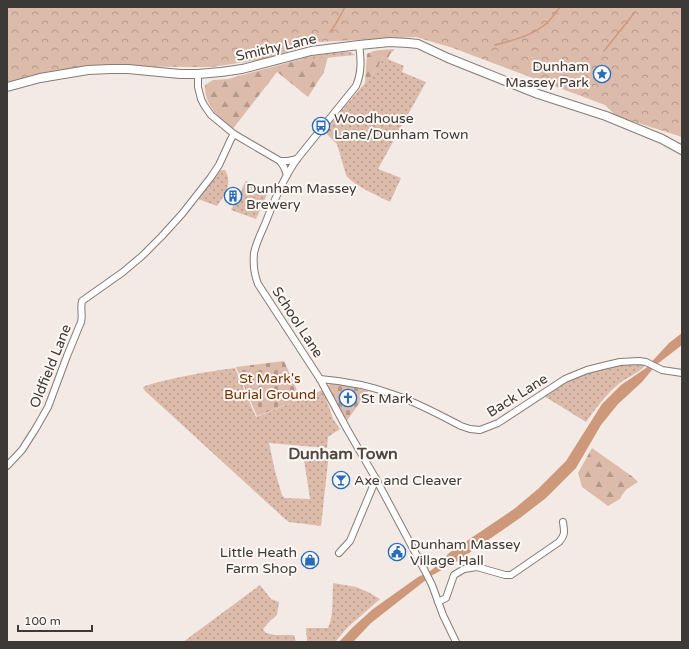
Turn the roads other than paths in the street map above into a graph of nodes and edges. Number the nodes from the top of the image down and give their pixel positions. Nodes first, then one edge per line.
1 (359, 45) junction
2 (198, 74) junction
3 (7, 87) edge
4 (234, 134) junction
5 (682, 150) edge
6 (297, 159) junction
7 (280, 161) junction
8 (287, 175) junction
9 (682, 373) edge
10 (320, 379) junction
11 (7, 466) edge
12 (376, 479) junction
13 (563, 522) dead end
14 (339, 554) dead end
15 (438, 602) junction
16 (456, 642) edge

1 - 2 main road, Smithy Lane
1 - 5 main road, Smithy Lane
1 - 6 street, School Lane
2 - 3 main road, Smithy Lane
2 - 4 street
4 - 7 street
4 - 11 street, Oldfield Lane
6 - 7 street
6 - 8 street, School Lane
7 - 8 street
8 - 10 street, School Lane
9 - 10 street, Back Lane
10 - 12 street, School Lane
12 - 14 street
12 - 15 street, School Lane
13 - 15 street
15 - 16 street, School Lane

